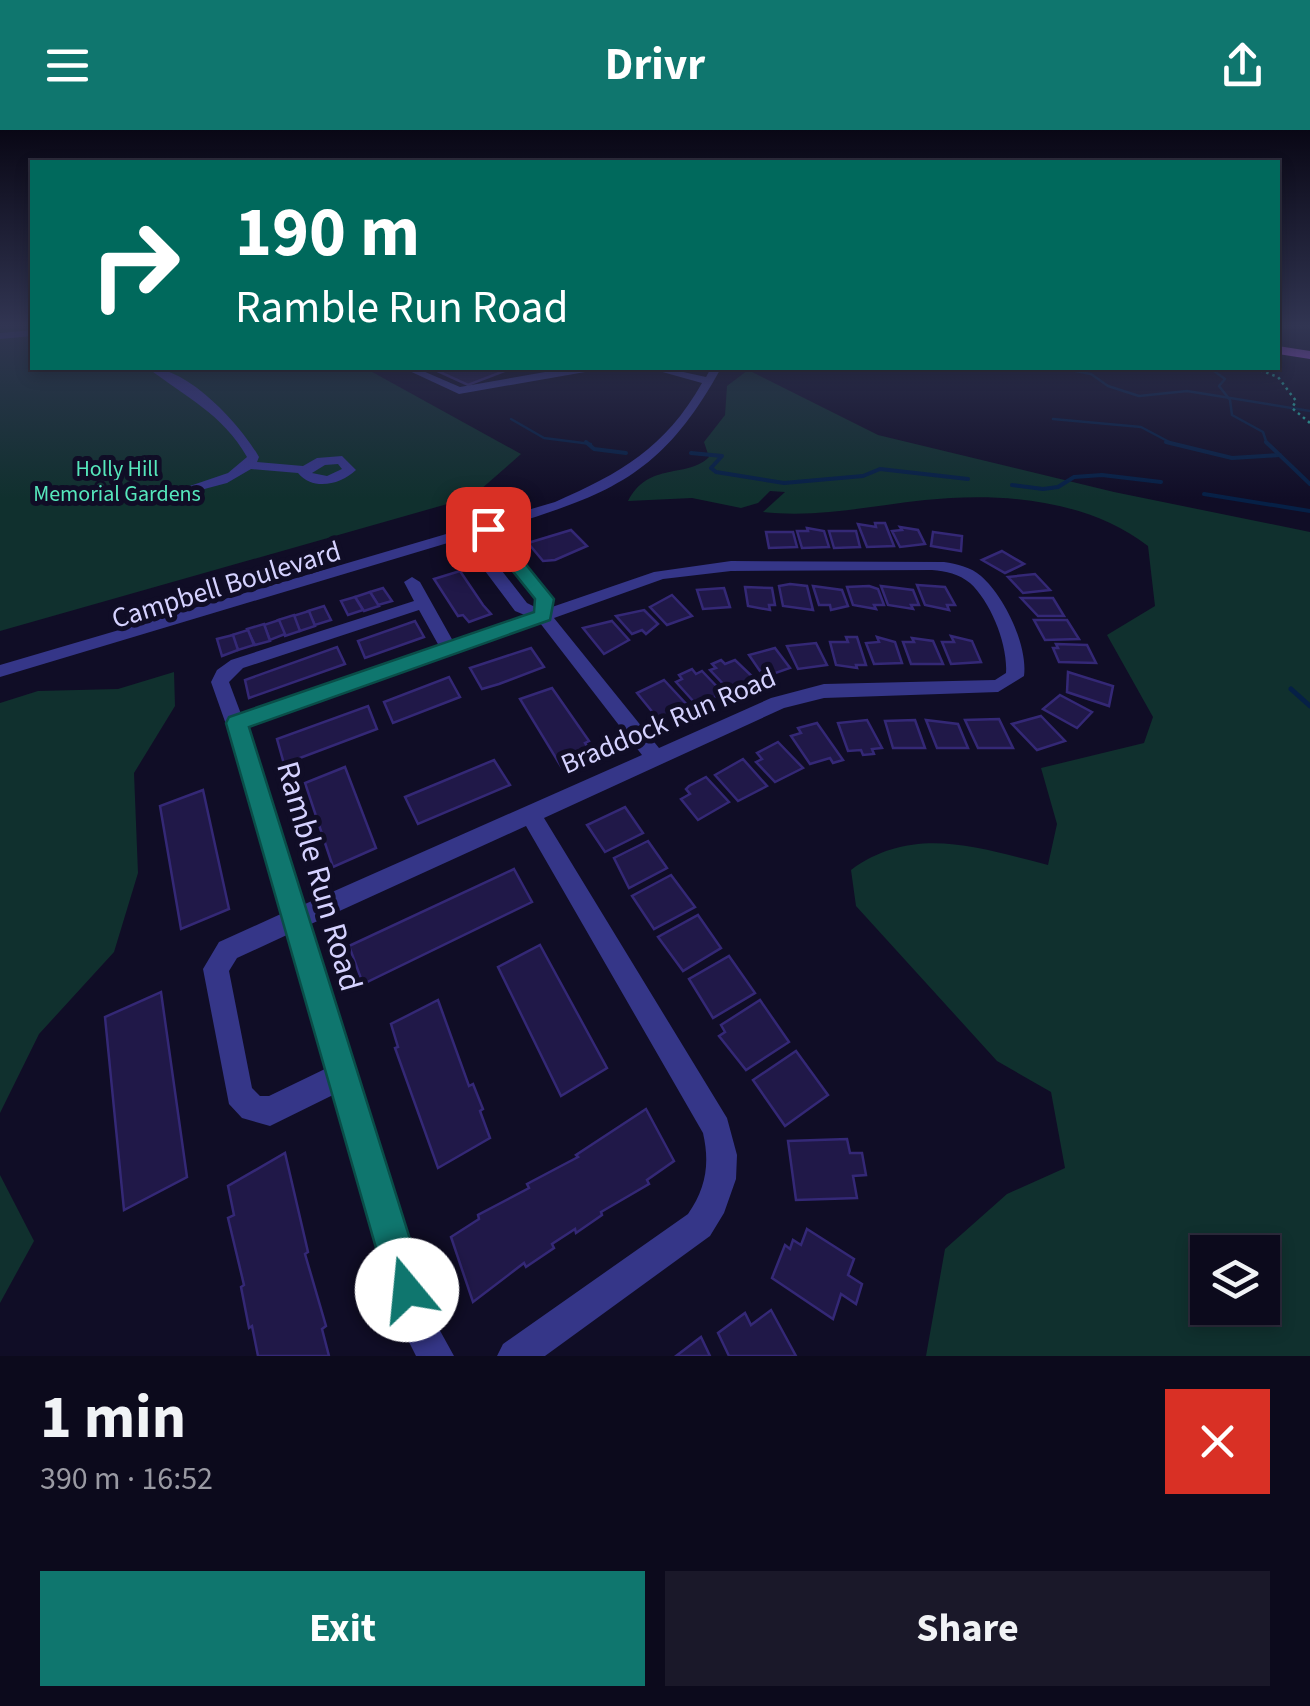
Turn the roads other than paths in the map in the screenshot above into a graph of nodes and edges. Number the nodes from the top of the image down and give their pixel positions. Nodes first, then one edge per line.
1 (182, 384) edge
2 (443, 384) edge
3 (502, 384) edge
4 (708, 384) edge
5 (250, 465) junction
6 (305, 470) dead end
7 (183, 493) dead end
8 (488, 529) junction
9 (466, 536) junction
10 (412, 582) dead end
11 (422, 604) junction
12 (543, 616) junction
13 (449, 650) junction
14 (0, 670) edge
15 (0, 681) edge
16 (237, 723) junction
17 (655, 758) junction
18 (530, 813) junction
19 (296, 918) junction
20 (343, 1075) junction
21 (436, 1356) edge
22 (516, 1356) edge

1 - 5 street
2 - 3 street
4 - 8 street, Campbell Boulevard
5 - 6 street
5 - 7 street
8 - 9 street, Campbell Boulevard
8 - 12 street
9 - 12 street
9 - 14 street, Campbell Boulevard
9 - 15 street, Campbell Boulevard
10 - 11 street
11 - 13 street
11 - 16 street, Ramble Run Road
12 - 13 street
12 - 17 street
12 - 17 street, Braddock Run Road
13 - 16 street
16 - 19 street, Ramble Run Road
17 - 18 street, Braddock Run Road
18 - 19 street, Braddock Run Road
18 - 22 street
19 - 20 street, Ramble Run Road
19 - 20 street, Braddock Run Road
20 - 21 street, Ramble Run Road

